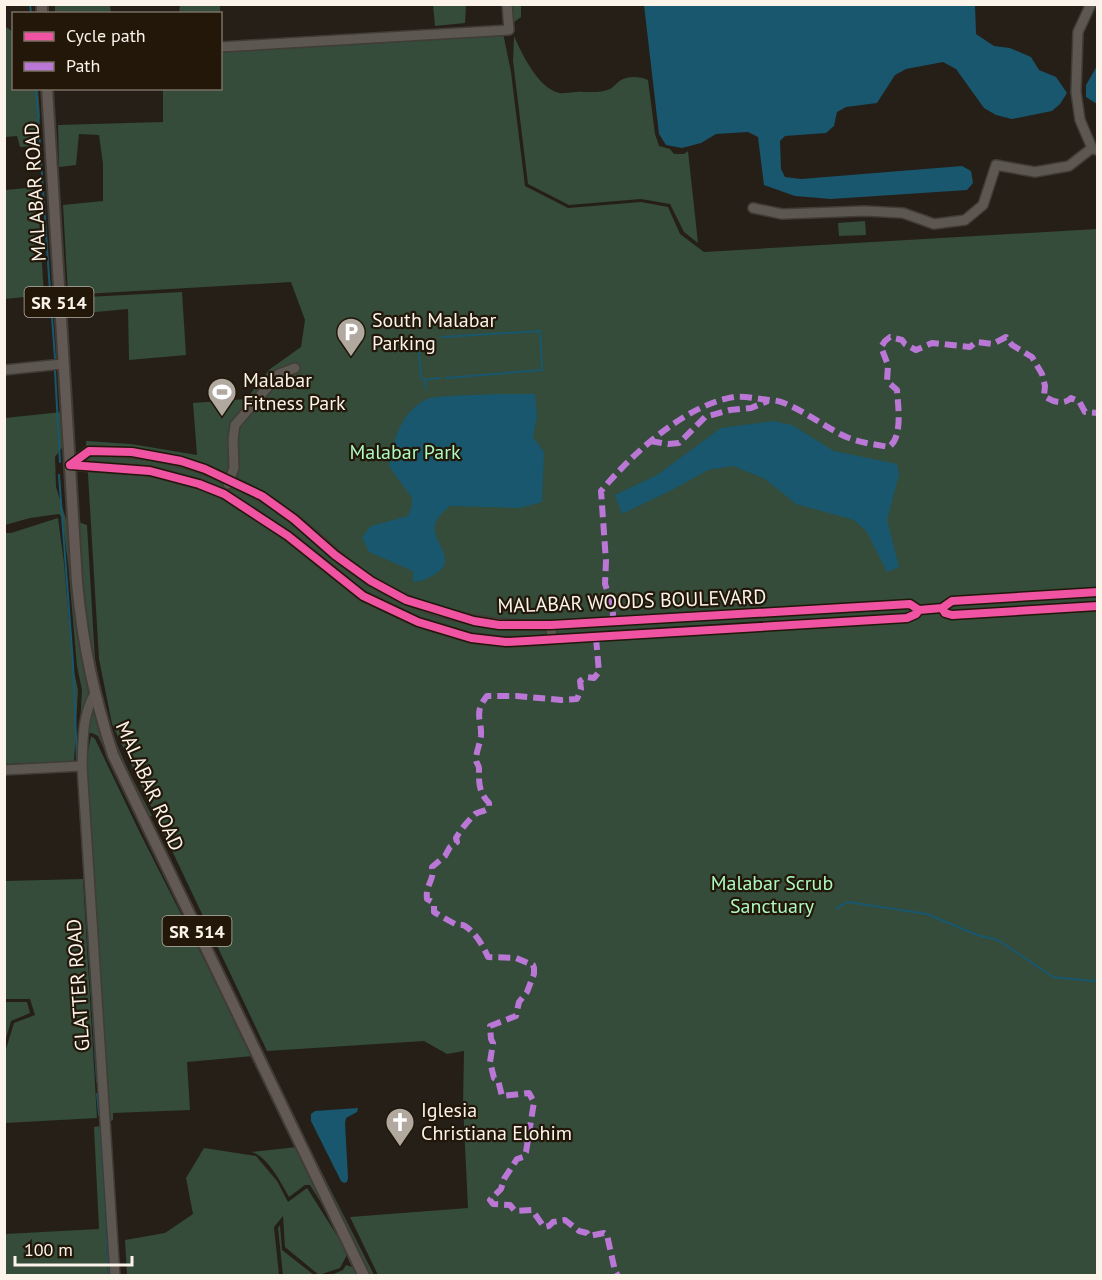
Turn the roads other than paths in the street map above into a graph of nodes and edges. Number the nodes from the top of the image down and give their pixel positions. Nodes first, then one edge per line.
1 (507, 4) edge
2 (1091, 4) edge
3 (222, 47) edge
4 (47, 90) edge
5 (1095, 149) edge
6 (753, 208) dead end
7 (62, 364) junction
8 (296, 368) dead end
9 (4, 370) edge
10 (70, 465) junction
11 (230, 481) junction
12 (224, 494) junction
13 (311, 532) junction
14 (301, 546) junction
15 (406, 600) junction
16 (396, 613) junction
17 (94, 695) junction
18 (82, 766) junction
19 (4, 770) edge
20 (115, 1275) edge
21 (364, 1275) edge

1 - 3 street
2 - 5 street
4 - 7 main road, MALABAR ROAD / SR 514
5 - 6 street
7 - 9 street
7 - 10 main road, MALABAR ROAD / SR 514
8 - 11 street
10 - 11 street, MALABAR WOODS BOULEVARD
10 - 12 street, MALABAR WOODS BOULEVARD
10 - 17 main road, MALABAR ROAD / SR 514
11 - 12 street
11 - 13 street, MALABAR WOODS BOULEVARD
12 - 14 street, MALABAR WOODS BOULEVARD
13 - 14 street
13 - 15 street, MALABAR WOODS BOULEVARD
14 - 16 street, MALABAR WOODS BOULEVARD
15 - 16 street
15 - 16 street, MALABAR WOODS BOULEVARD
17 - 18 street, GLATTER ROAD
17 - 21 main road, MALABAR ROAD / SR 514
18 - 19 street
18 - 20 street, GLATTER ROAD

